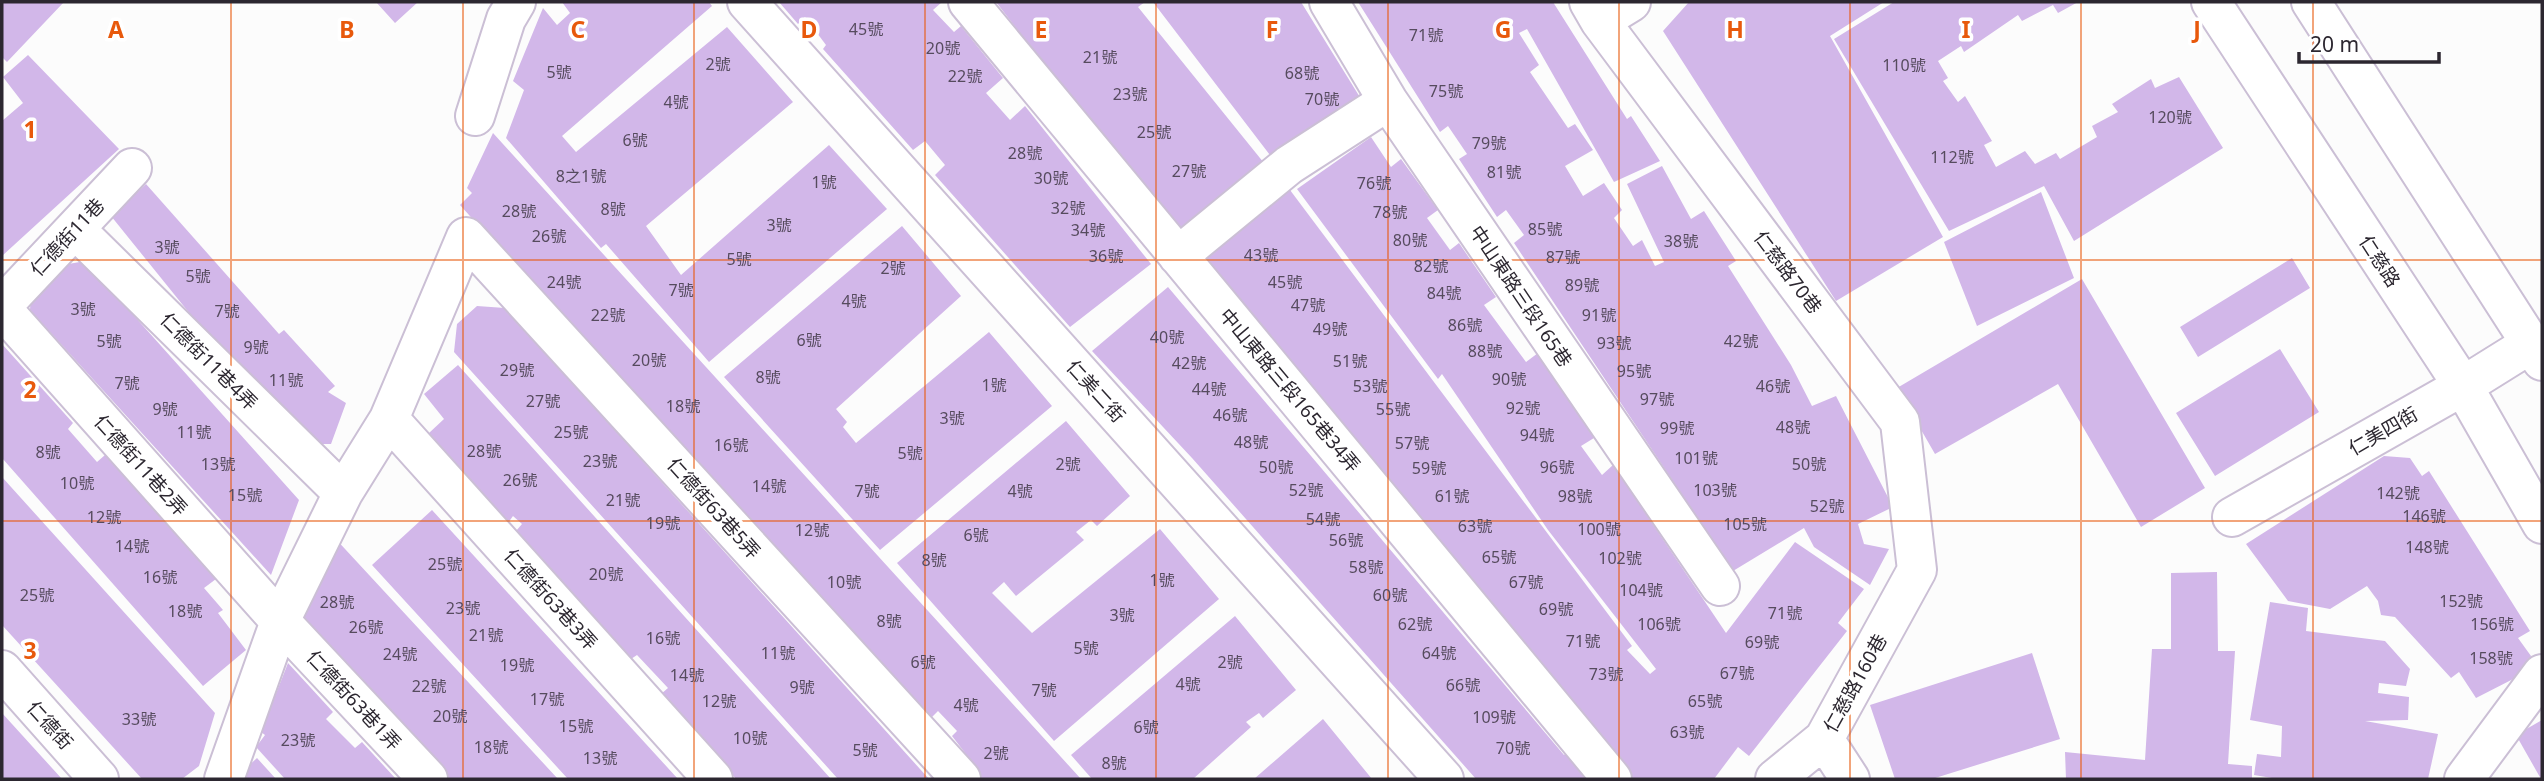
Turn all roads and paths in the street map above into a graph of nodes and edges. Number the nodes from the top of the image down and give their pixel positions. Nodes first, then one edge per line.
1 (516, 2) edge
2 (747, 2) edge
3 (968, 2) edge
4 (1329, 2) edge
5 (2211, 2) edge
6 (2311, 2) edge
7 (1606, 8) edge
8 (1388, 101) junction
9 (475, 116) dead end
10 (132, 167) dead end
11 (75, 229) junction
12 (1178, 256) junction
13 (2, 307) edge
14 (2537, 352) edge
15 (2463, 386) junction
16 (389, 419) junction
17 (343, 493) junction
18 (2232, 517) dead end
19 (2542, 524) edge
20 (1917, 570) joint
21 (1720, 586) dead end
22 (279, 621) junction
23 (2, 670) edge
24 (2542, 674) edge
25 (1824, 739) junction
26 (99, 779) edge
27 (224, 779) edge
28 (428, 779) edge
29 (713, 779) edge
30 (961, 779) edge
31 (1444, 779) edge
32 (1612, 779) edge
33 (1774, 779) edge
34 (1850, 779) edge
35 (2464, 779) edge

1 - 9 street
2 - 31 street, 仁美二街
3 - 12 street, 中山東路三段165巷34弄
4 - 8 street, 中山東路三段165巷
5 - 15 street, 仁慈路
6 - 14 street
7 - 20 street, 仁慈路70巷
8 - 12 street
8 - 21 street, 中山東路三段165巷
10 - 11 street, 仁德街11巷
11 - 13 street, 仁德街11巷
11 - 17 street, 仁德街11巷4弄
12 - 32 street, 中山東路三段165巷34弄
13 - 22 street, 仁德街11巷2弄
14 - 15 street, 仁美四街
15 - 18 street, 仁美四街
15 - 19 street, 仁慈路
16 - 17 street
16 - 29 street, 仁德街63巷3弄
16 - 30 street, 仁德街63巷5弄
17 - 22 street
20 - 25 street, 仁慈路160巷
22 - 27 street
22 - 28 street, 仁德街63巷1弄
23 - 26 street, 仁德街
24 - 35 street
25 - 33 street, 仁慈路160巷
25 - 34 street

